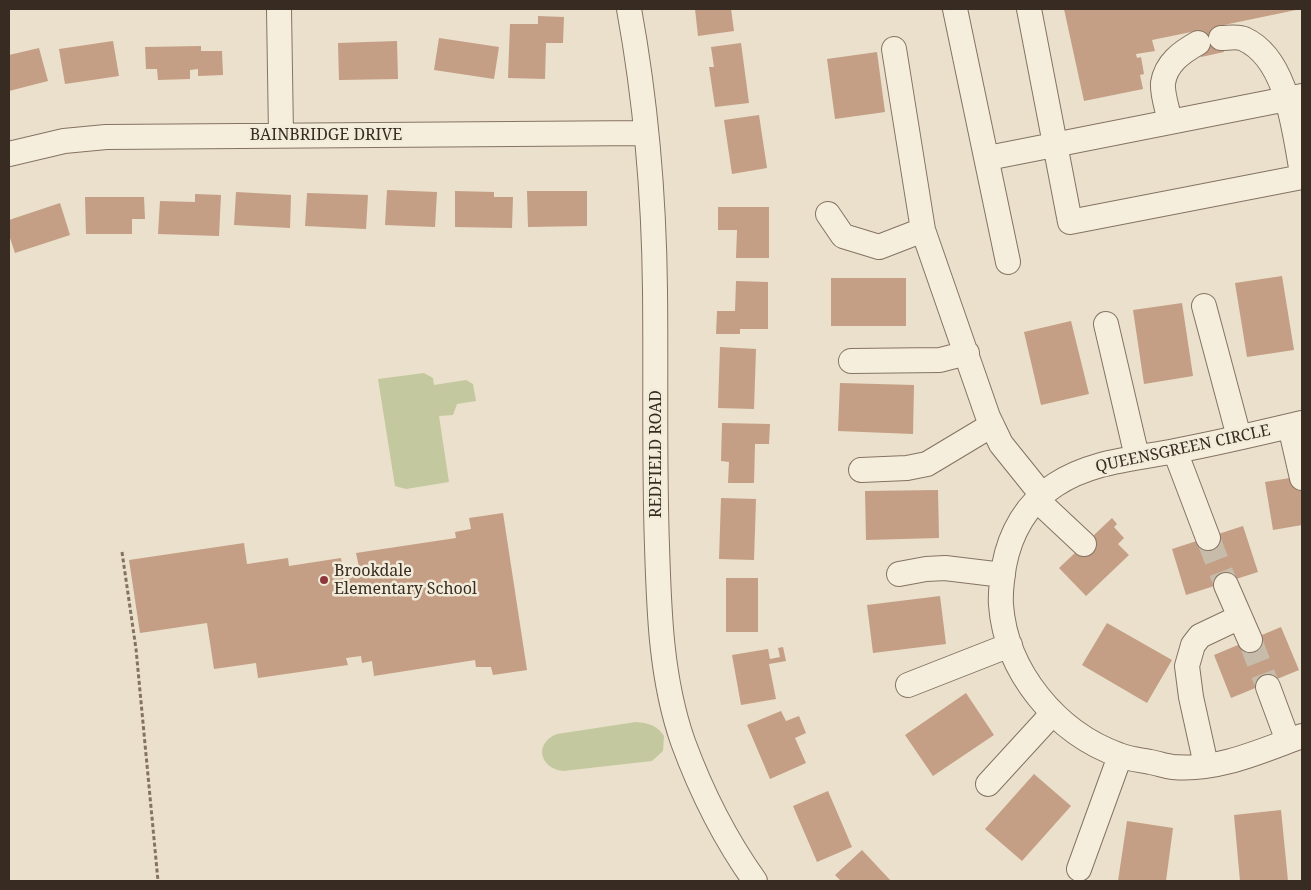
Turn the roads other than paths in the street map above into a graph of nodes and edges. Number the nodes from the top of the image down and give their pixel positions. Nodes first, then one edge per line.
1 (279, 9) edge
2 (629, 9) edge
3 (955, 9) edge
4 (1029, 9) edge
5 (1221, 38) dead end
6 (1198, 43) dead end
7 (894, 49) dead end
8 (1295, 97) edge
9 (1170, 122) junction
10 (646, 133) junction
11 (281, 135) junction
12 (1056, 145) junction
13 (9, 154) edge
14 (988, 158) junction
15 (1302, 173) edge
16 (1302, 177) edge
17 (828, 214) dead end
18 (922, 230) junction
19 (1008, 262) dead end
20 (1204, 306) dead end
21 (1106, 324) dead end
22 (963, 343) junction
23 (851, 361) dead end
24 (992, 425) junction
25 (1296, 425) edge
26 (1240, 437) junction
27 (1175, 451) junction
28 (1137, 457) junction
29 (861, 470) dead end
30 (1302, 478) edge
31 (1039, 497) junction
32 (1208, 538) tunnel mouth
33 (1084, 544) dead end
34 (899, 574) dead end
35 (1003, 575) junction
36 (1226, 585) tunnel mouth
37 (1240, 617) junction
38 (1250, 640) tunnel mouth
39 (1010, 645) junction
40 (908, 685) dead end
41 (1268, 687) tunnel mouth
42 (1053, 712) junction
43 (1295, 739) edge
44 (1120, 756) junction
45 (1206, 765) junction
46 (988, 784) dead end
47 (1079, 869) dead end
48 (755, 881) edge

1 - 11 street
2 - 10 street, REDFIELD ROAD
3 - 14 street
4 - 12 street
5 - 8 street
6 - 9 street
7 - 18 street
8 - 9 street
8 - 15 street
9 - 12 street
10 - 11 street, BAINBRIDGE DRIVE
10 - 48 street, REDFIELD ROAD
11 - 13 street, BAINBRIDGE DRIVE
12 - 14 street
12 - 16 street
14 - 19 street
17 - 18 street
18 - 22 street
20 - 26 street
21 - 28 street
22 - 23 street
22 - 24 street
24 - 29 street
24 - 31 street
25 - 26 street, QUEENSGREEN CIRCLE
25 - 30 street
26 - 27 street, QUEENSGREEN CIRCLE
27 - 28 street, QUEENSGREEN CIRCLE
27 - 32 street
28 - 31 street, QUEENSGREEN CIRCLE
31 - 33 street
31 - 35 street, QUEENSGREEN CIRCLE
34 - 35 street
35 - 39 street, QUEENSGREEN CIRCLE
36 - 37 street
37 - 38 street
37 - 45 street
39 - 40 street
39 - 42 street, QUEENSGREEN CIRCLE
41 - 43 street
42 - 44 street, QUEENSGREEN CIRCLE
42 - 46 street
43 - 45 street, QUEENSGREEN CIRCLE
44 - 45 street, QUEENSGREEN CIRCLE
44 - 47 street

